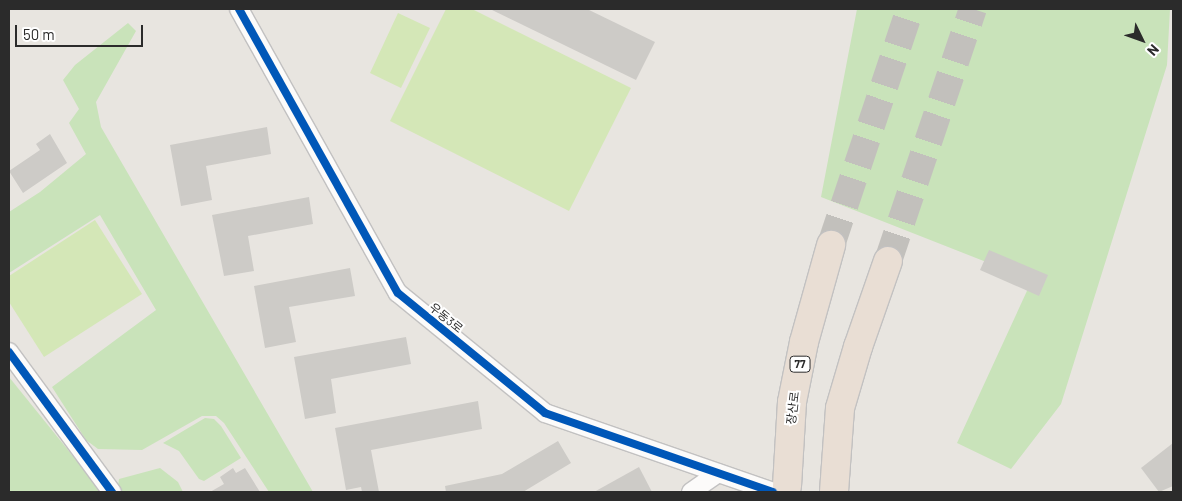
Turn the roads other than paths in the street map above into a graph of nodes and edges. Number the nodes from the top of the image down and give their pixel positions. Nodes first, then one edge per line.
1 (240, 9) edge
2 (832, 245) tunnel mouth
3 (888, 261) tunnel mouth
4 (9, 352) edge
5 (718, 473) junction
6 (780, 489) edge
7 (112, 492) edge
8 (691, 492) edge
9 (834, 492) edge

1 - 5 street, 우동3로
2 - 6 highway, 장산로 / 77
3 - 9 highway
4 - 7 street
5 - 6 street, 우동3로
5 - 8 street

